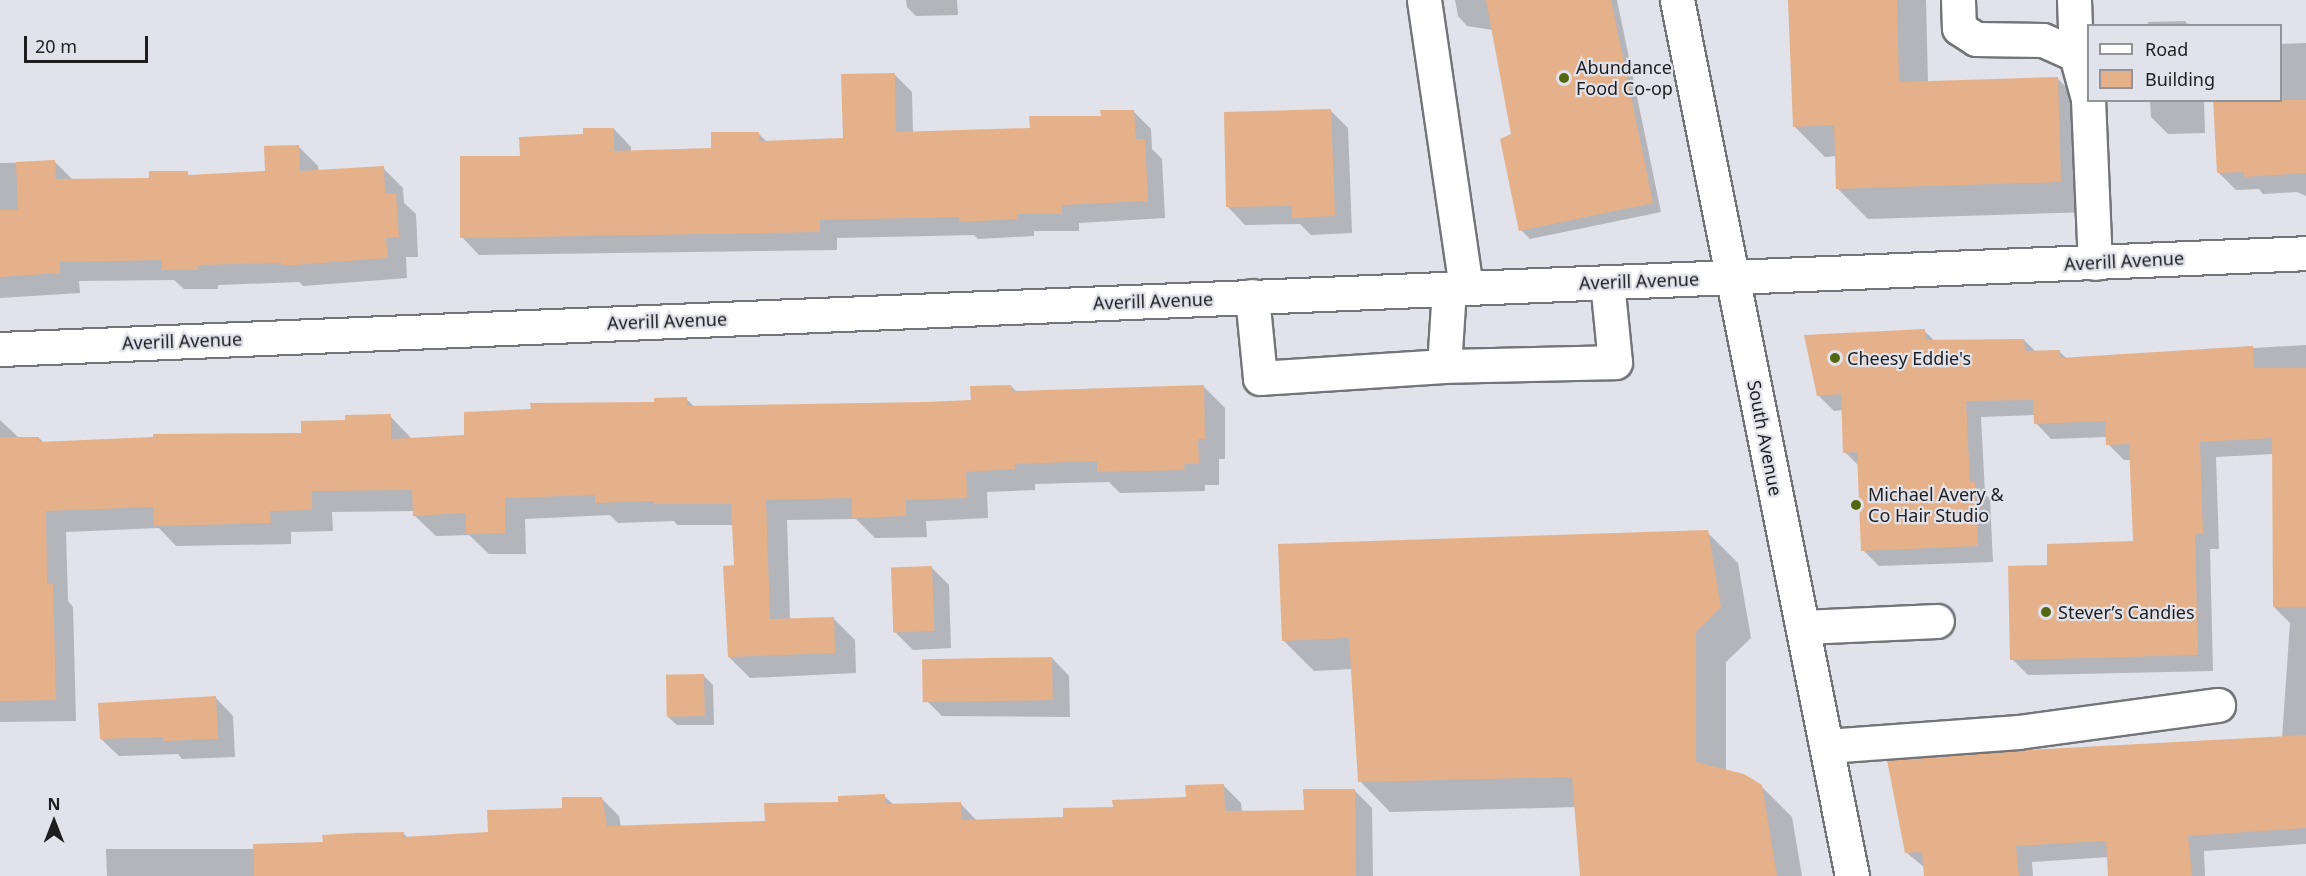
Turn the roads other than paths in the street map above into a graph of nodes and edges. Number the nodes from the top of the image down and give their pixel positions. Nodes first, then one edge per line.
1 (1424, 0) edge
2 (1677, 0) edge
3 (1958, 0) edge
4 (2074, 0) edge
5 (2076, 55) junction
6 (2087, 95) edge
7 (2088, 102) edge
8 (2306, 253) edge
9 (2095, 263) junction
10 (1733, 277) junction
11 (1607, 282) junction
12 (1457, 289) junction
13 (1252, 296) junction
14 (0, 349) edge
15 (1444, 366) junction
16 (1938, 621) dead end
17 (1803, 627) junction
18 (2218, 705) dead end
19 (1827, 746) junction
20 (1852, 876) edge

1 - 12 street
2 - 10 street, South Avenue
3 - 5 street
4 - 5 street
5 - 6 street
7 - 9 street
8 - 9 street, Averill Avenue
9 - 10 street, Averill Avenue
10 - 11 street, Averill Avenue
10 - 17 street, South Avenue
11 - 12 street, Averill Avenue
11 - 15 street
12 - 13 street, Averill Avenue
12 - 15 street
13 - 14 street, Averill Avenue
13 - 15 street
16 - 17 street
17 - 19 street, South Avenue
18 - 19 street
19 - 20 street, South Avenue

